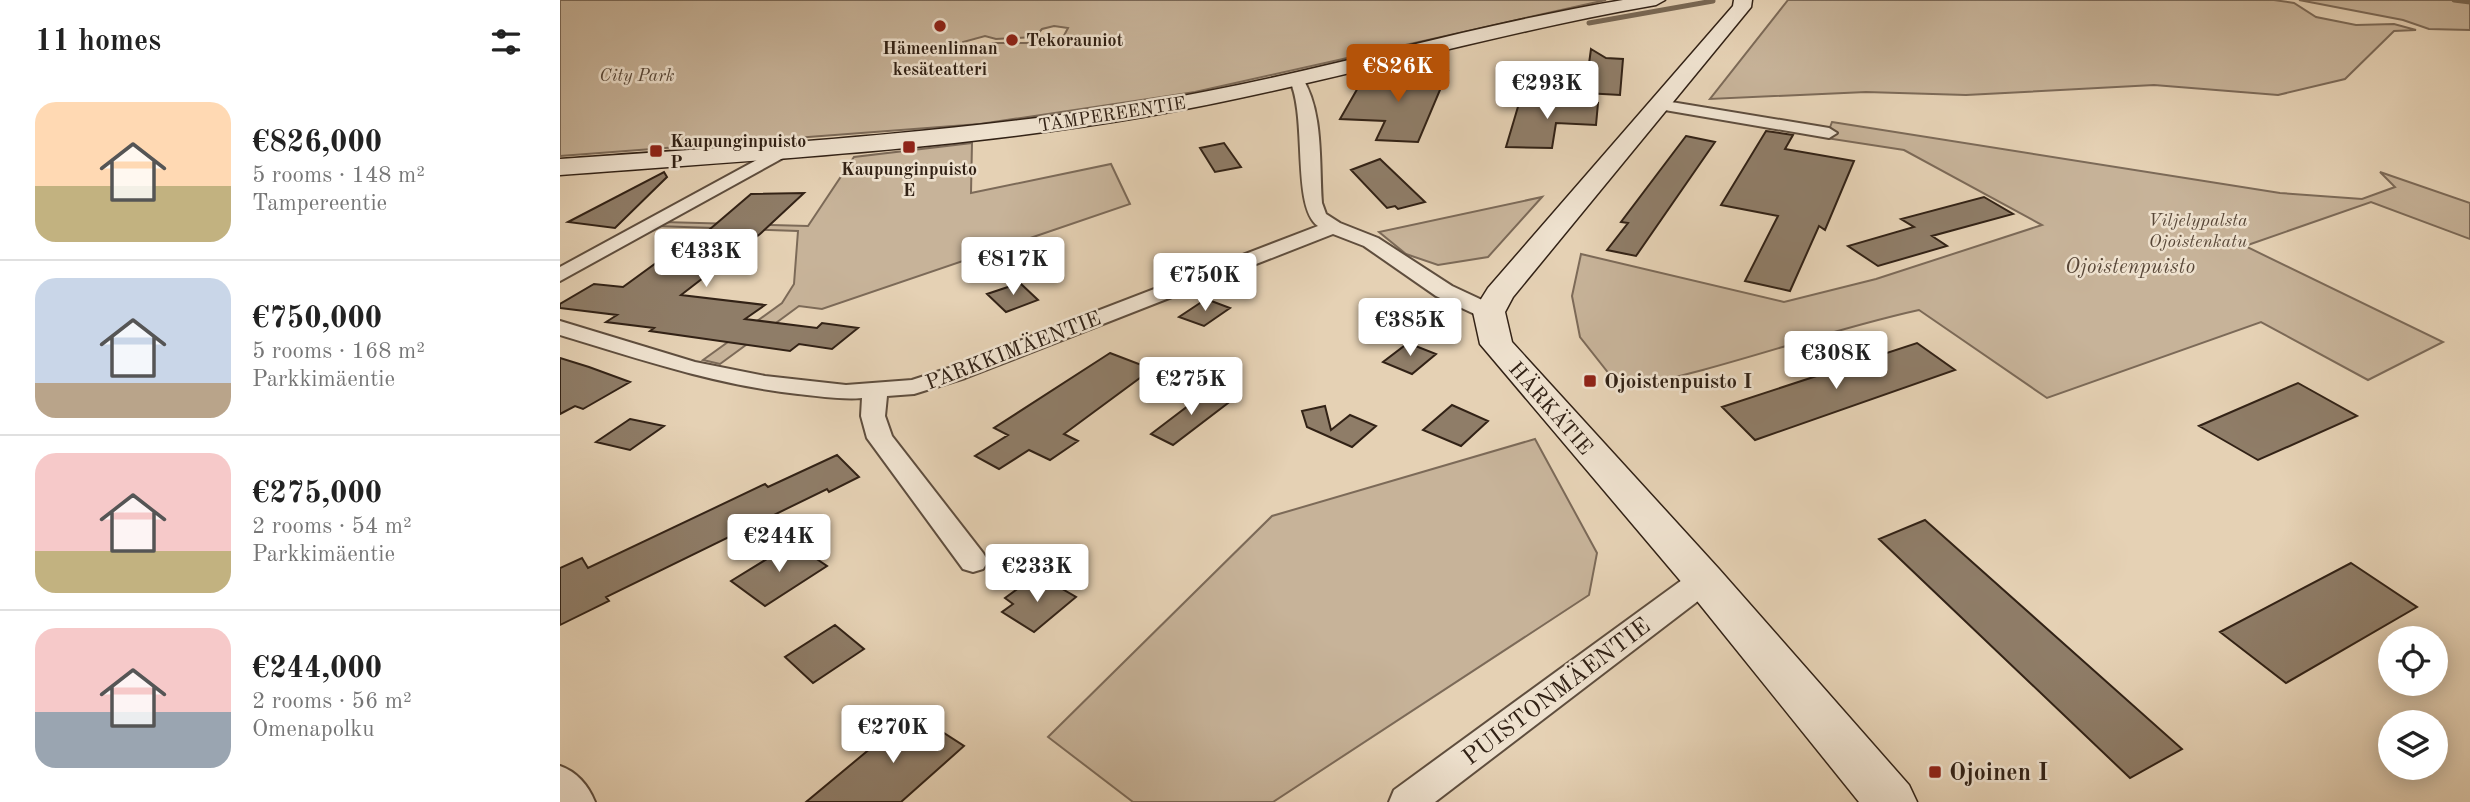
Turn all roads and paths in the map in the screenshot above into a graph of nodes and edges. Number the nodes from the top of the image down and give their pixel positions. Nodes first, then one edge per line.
1 (1656, 0) edge
2 (1743, 0) edge
3 (1296, 79) junction
4 (1659, 105) junction
5 (1829, 133) dead end
6 (786, 149) junction
7 (560, 167) edge
8 (1333, 227) junction
9 (560, 275) edge
10 (1489, 312) junction
11 (560, 328) edge
12 (875, 391) junction
13 (973, 561) dead end
14 (1704, 580) junction
15 (560, 782) edge
16 (577, 802) edge
17 (1407, 802) edge
18 (1891, 802) edge

1 - 3 main road, TAMPEREENTIE
2 - 4 main road
3 - 6 main road, TAMPEREENTIE
3 - 8 street
4 - 5 street
4 - 10 main road
6 - 7 main road, TAMPEREENTIE
6 - 9 street
8 - 10 street
8 - 12 street, PARKKIMÄENTIE
10 - 14 main road, HÄRKÄTIE
11 - 12 street, PARKKIMÄENTIE
12 - 13 street
14 - 17 street, PUISTONMÄENTIE
14 - 18 main road, HÄRKÄTIE
15 - 16 street

